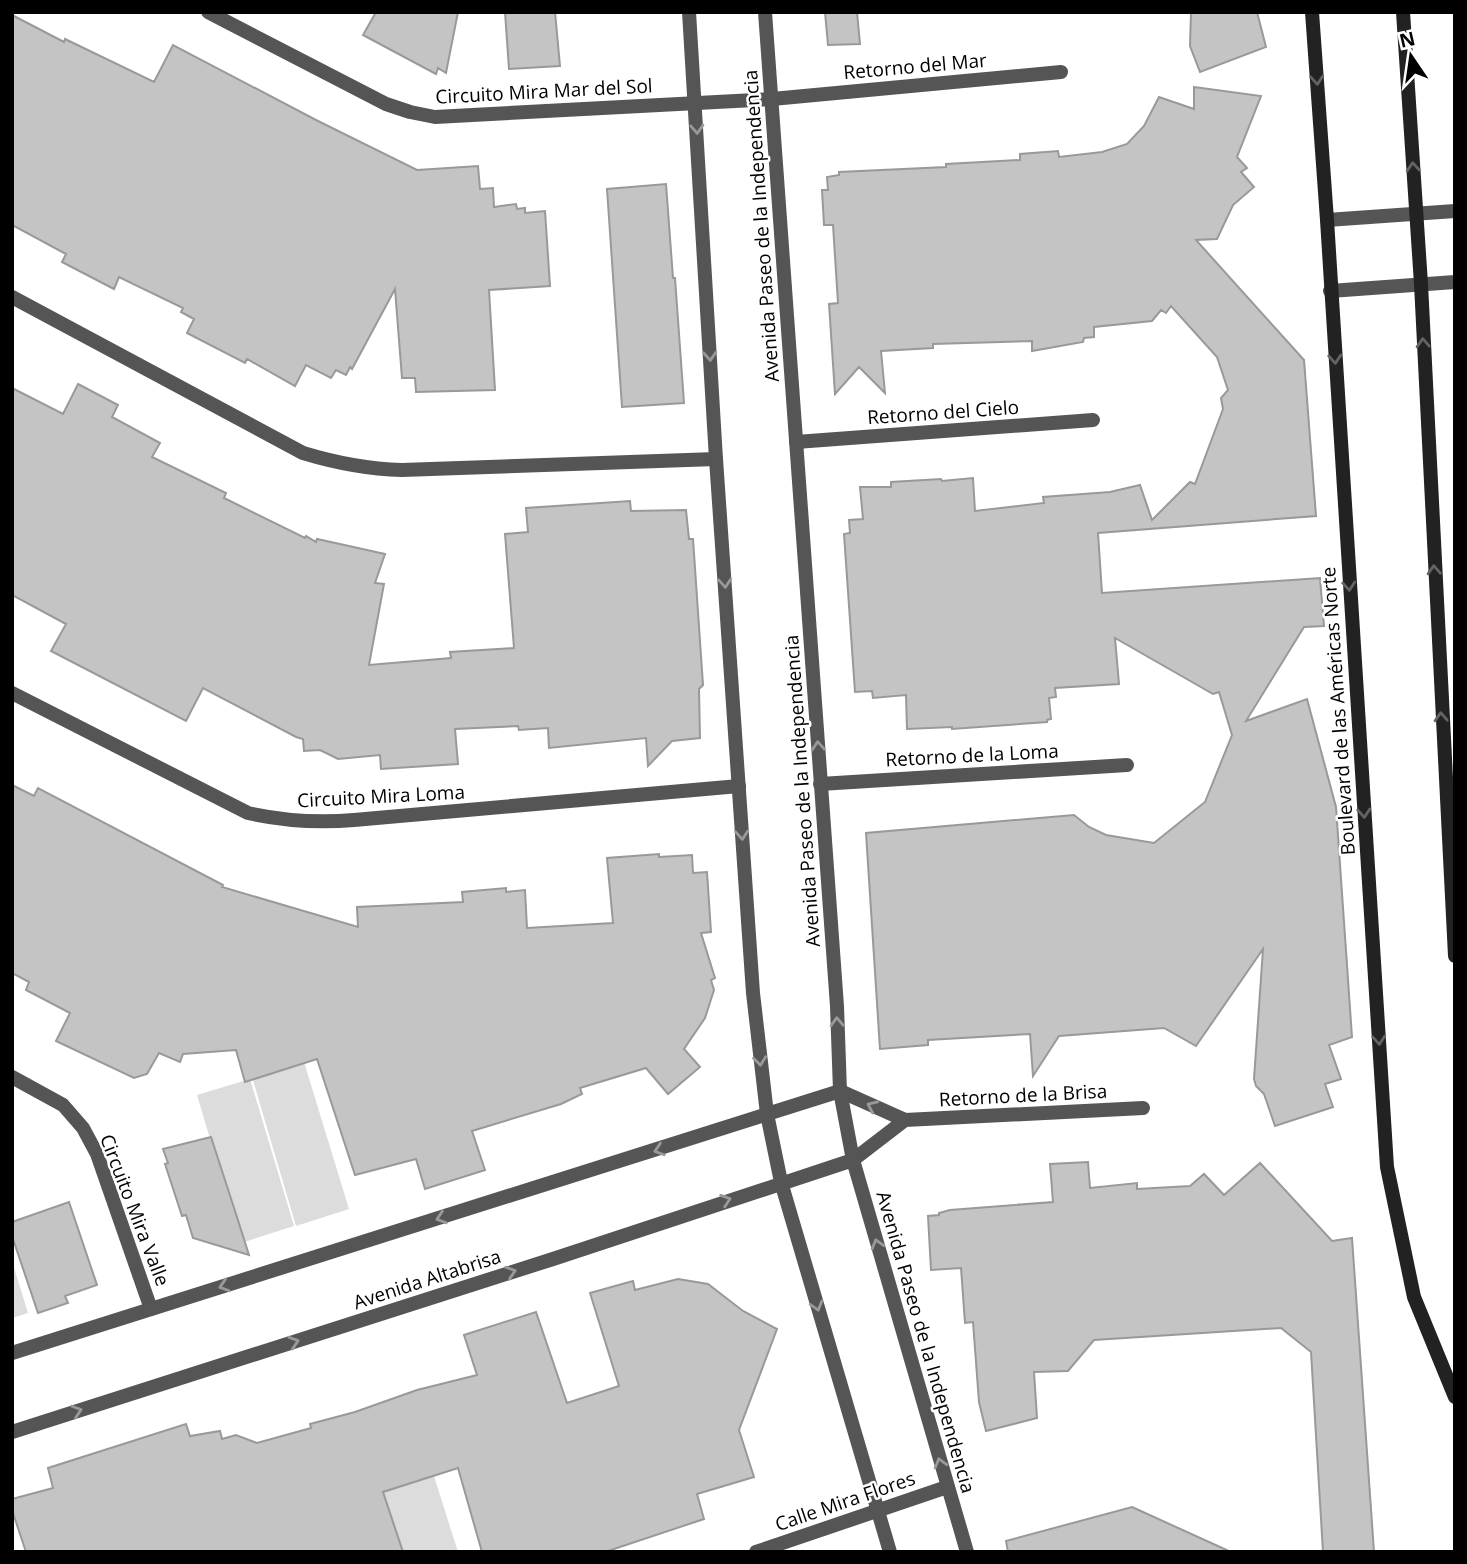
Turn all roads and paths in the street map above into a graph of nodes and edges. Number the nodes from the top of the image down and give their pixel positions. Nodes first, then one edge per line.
1 (208, 12) edge
2 (689, 12) edge
3 (765, 12) edge
4 (1312, 12) edge
5 (1403, 12) edge
6 (1061, 72) dead end
7 (772, 99) junction
8 (695, 103) junction
9 (1455, 211) edge
10 (1416, 214) junction
11 (1327, 220) junction
12 (1455, 282) edge
13 (1421, 284) junction
14 (1330, 291) junction
15 (12, 297) edge
16 (1093, 420) dead end
17 (796, 442) junction
18 (716, 459) junction
19 (12, 693) edge
20 (1127, 765) dead end
21 (820, 784) junction
22 (739, 786) junction
23 (1455, 956) edge
24 (12, 1077) edge
25 (840, 1091) junction
26 (1143, 1108) dead end
27 (767, 1114) junction
28 (905, 1120) junction
29 (853, 1160) junction
30 (781, 1182) junction
31 (151, 1310) junction
32 (12, 1353) edge
33 (1455, 1397) edge
34 (12, 1432) edge
35 (947, 1488) junction
36 (877, 1509) junction
37 (756, 1552) edge
38 (890, 1552) edge
39 (967, 1552) edge

1 - 8 street, Circuito Mira Mar del Sol
2 - 8 street
3 - 7 street, Avenida Paseo de la Independencia
4 -> 11 main road, Boulevard de las Américas Norte
10 -> 5 main road
6 - 7 street, Retorno del Mar
7 - 8 street, Circuito Mira Mar del Sol
7 - 17 street, Avenida Paseo de la Independencia
8 -> 18 street
9 - 10 street
10 - 11 street
10 - 13 main road
11 - 14 main road, Boulevard de las Américas Norte
12 - 13 street
13 - 14 street
23 -> 13 main road
14 -> 33 main road, Boulevard de las Américas Norte
15 - 18 street
16 - 17 street, Retorno del Cielo
21 -> 17 street, Avenida Paseo de la Independencia
18 -> 22 street
19 - 22 street, Circuito Mira Loma
20 - 21 street, Retorno de la Loma
25 -> 21 street, Avenida Paseo de la Independencia
22 -> 27 street
24 - 31 street, Circuito Mira Valle
25 - 27 street
28 -> 25 street, Retorno de la Brisa
25 - 29 street, Avenida Paseo de la Independencia
26 - 28 street, Retorno de la Brisa
27 - 30 street
27 -> 31 street
28 - 29 street
29 - 30 street, Avenida Altabrisa
35 -> 29 street, Avenida Paseo de la Independencia
34 -> 30 street, Avenida Altabrisa
30 -> 36 street
31 - 32 street
35 - 36 street, Calle Mira Flores
35 - 39 street, Avenida Paseo de la Independencia
36 - 37 street, Calle Mira Flores
36 - 38 street

